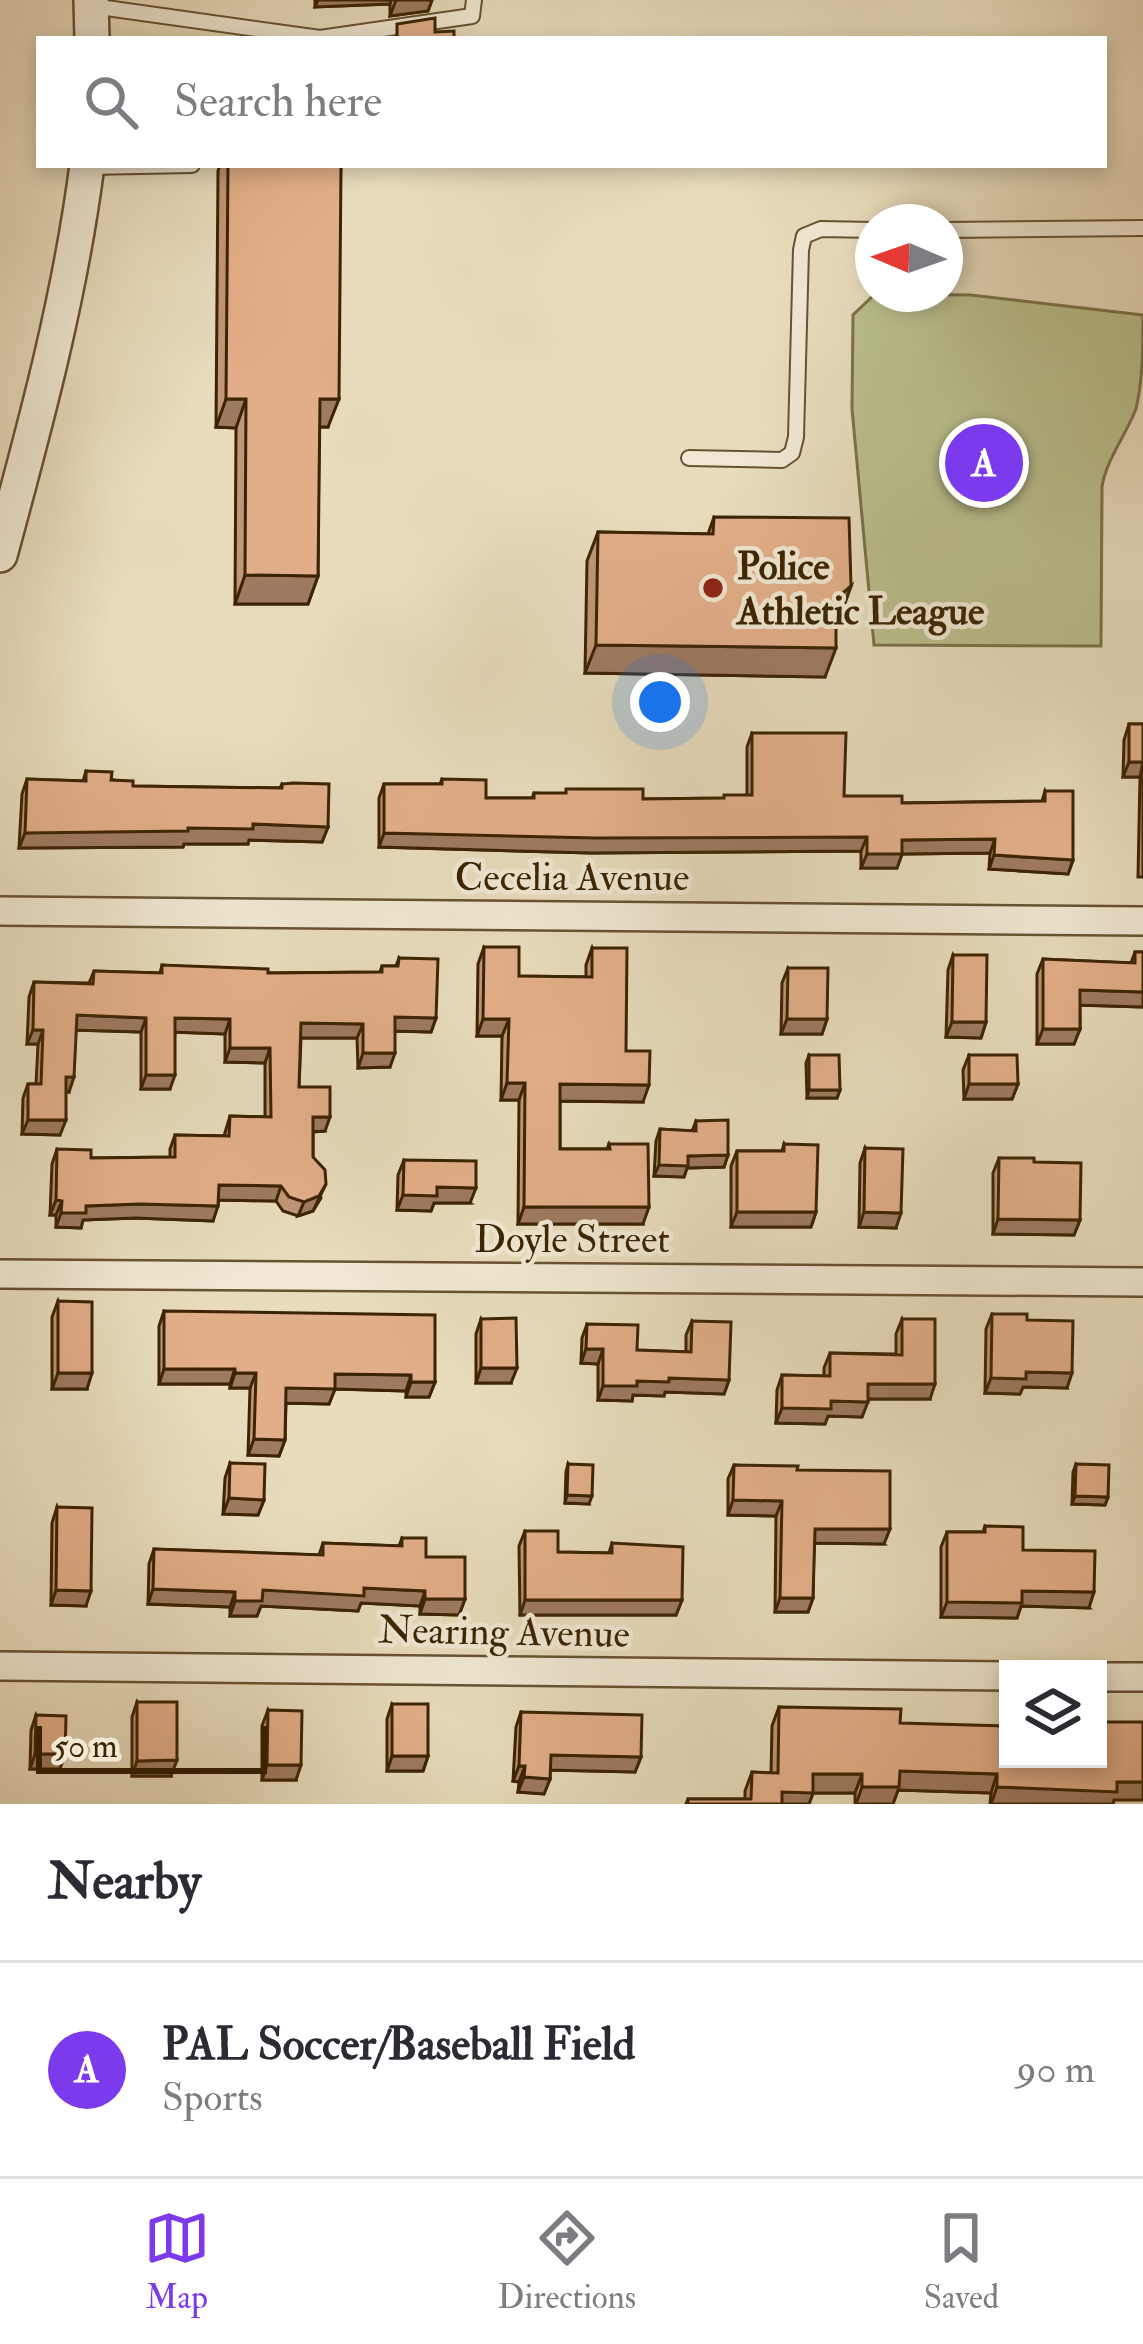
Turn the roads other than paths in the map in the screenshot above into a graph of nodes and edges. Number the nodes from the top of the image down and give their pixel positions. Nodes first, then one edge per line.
1 (474, 0) edge
2 (92, 15) edge
3 (300, 36) edge
4 (334, 36) edge
5 (87, 168) edge
6 (1143, 228) edge
7 (855, 230) edge
8 (963, 230) edge
9 (689, 458) dead end
10 (0, 555) edge
11 (0, 911) edge
12 (1143, 921) edge
13 (0, 1274) edge
14 (1143, 1282) edge
15 (0, 1666) edge
16 (999, 1676) edge
17 (1107, 1677) edge
18 (1143, 1677) edge

1 - 4 lane
2 - 3 lane
5 - 10 street
6 - 8 lane
7 - 9 lane
11 - 12 street, Cecelia Avenue
13 - 14 street, Doyle Street
15 - 16 street, Nearing Avenue
17 - 18 street

